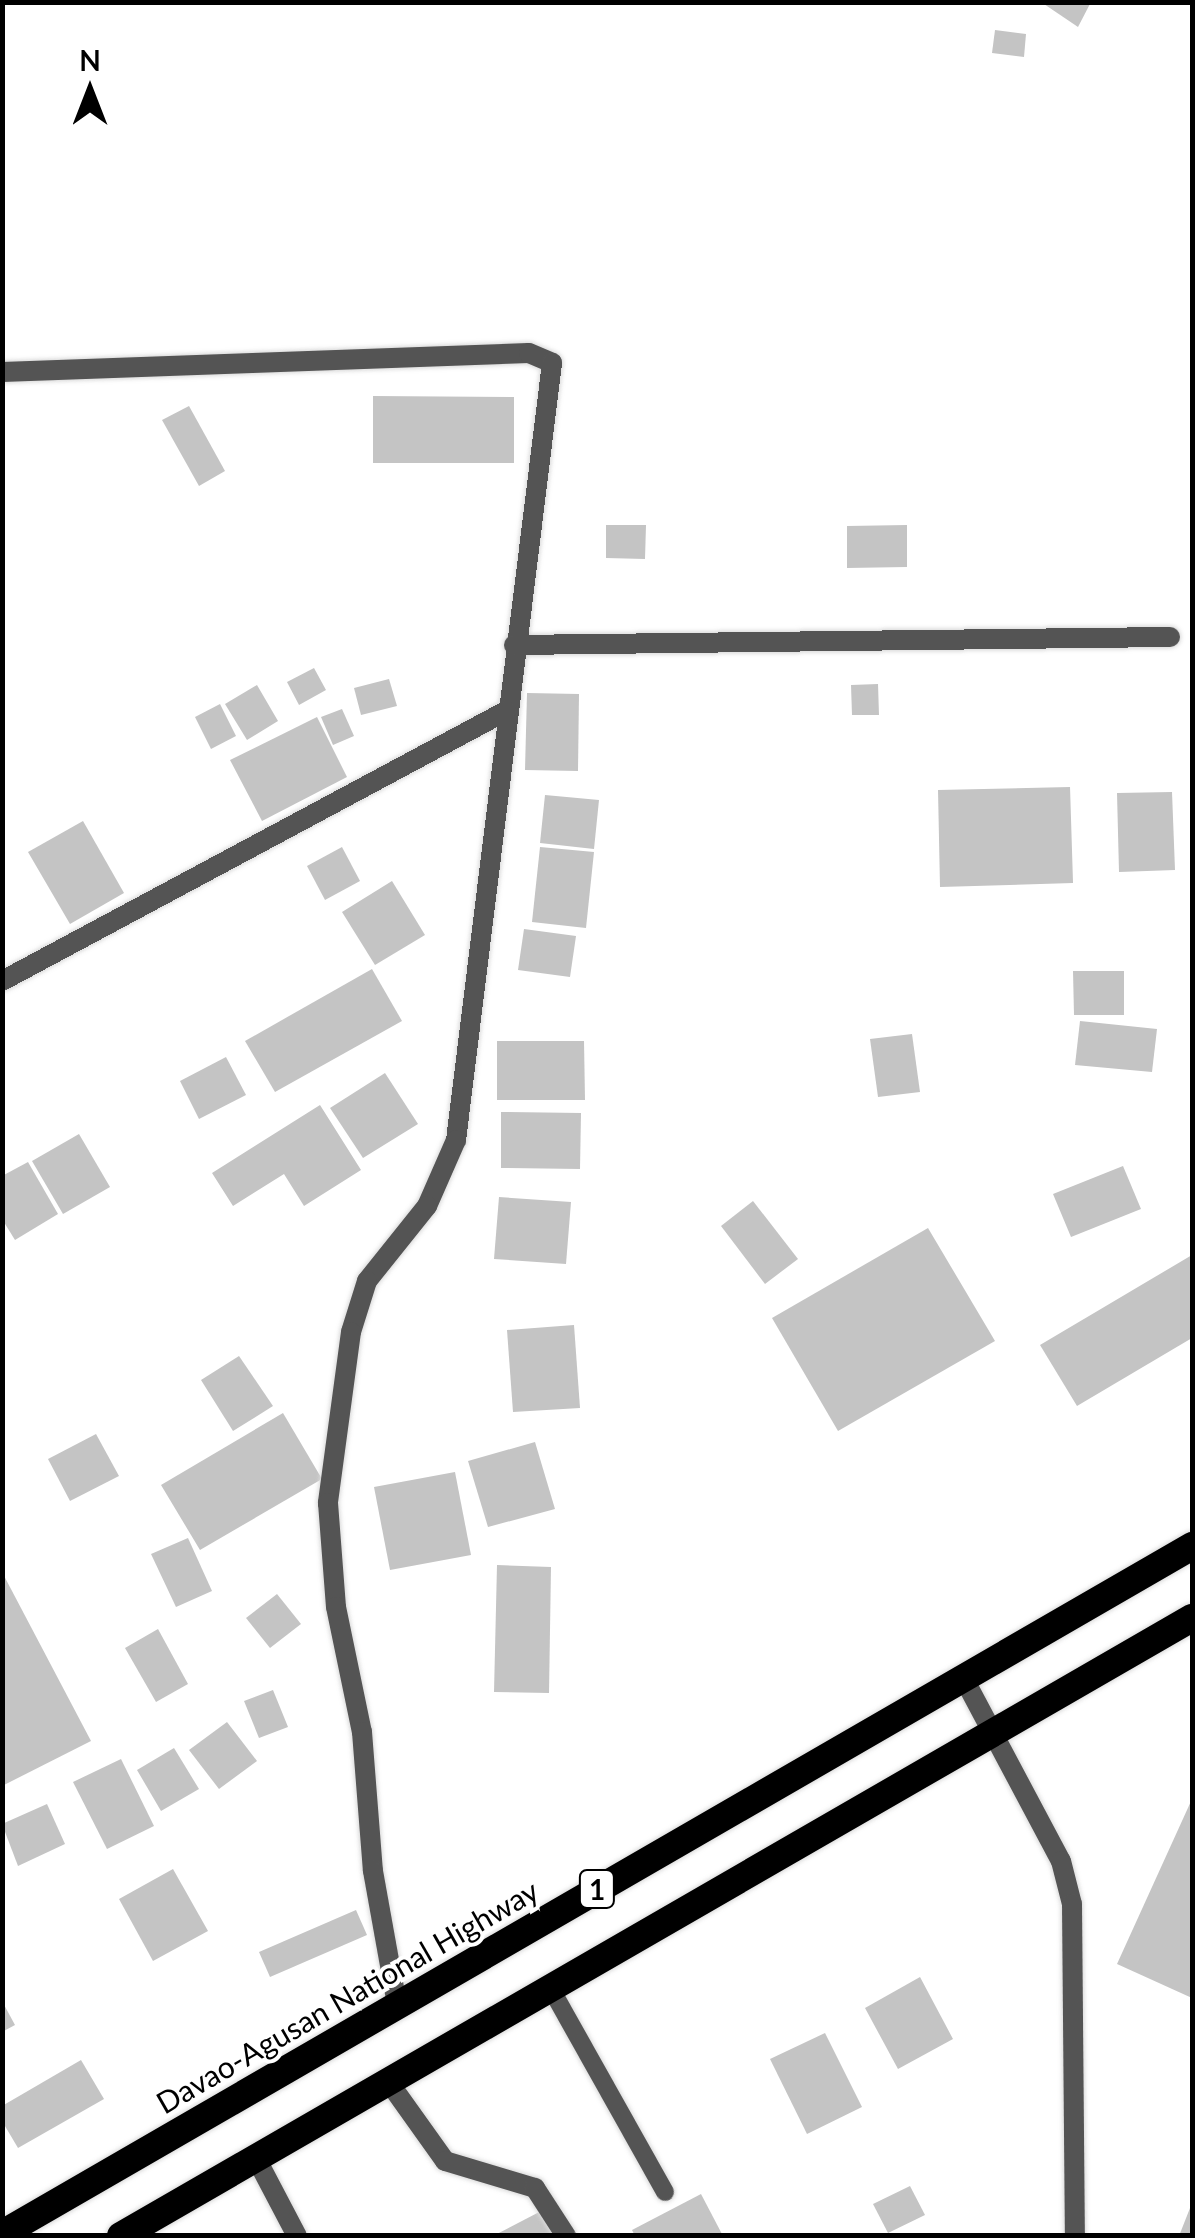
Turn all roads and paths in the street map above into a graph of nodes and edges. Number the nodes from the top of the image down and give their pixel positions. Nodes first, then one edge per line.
1 (2, 372) edge
2 (1170, 637) dead end
3 (514, 645) junction
4 (506, 711) junction
5 (2, 982) edge
6 (1192, 1546) edge
7 (1192, 1618) edge
8 (963, 1677) junction
9 (994, 1731) junction
10 (550, 1988) junction
11 (398, 2004) junction
12 (388, 2081) junction
13 (256, 2158) junction
14 (666, 2192) dead end
15 (2, 2234) edge
16 (121, 2236) edge
17 (297, 2236) edge
18 (566, 2236) edge
19 (1075, 2236) edge

1 - 3 street
2 - 3 street
3 - 4 street
4 - 5 street
4 - 11 street
6 - 8 highway, Davao-Agusan National Highway / 1
7 - 9 highway, 1
8 - 9 street
8 - 11 highway, Davao-Agusan National Highway / 1
9 - 10 highway, 1
9 - 19 street
10 - 12 highway, 1
10 - 14 lane
11 - 15 highway, Davao-Agusan National Highway / 1
12 - 13 highway, 1
12 - 18 street
13 - 16 highway, 1
13 - 17 street

